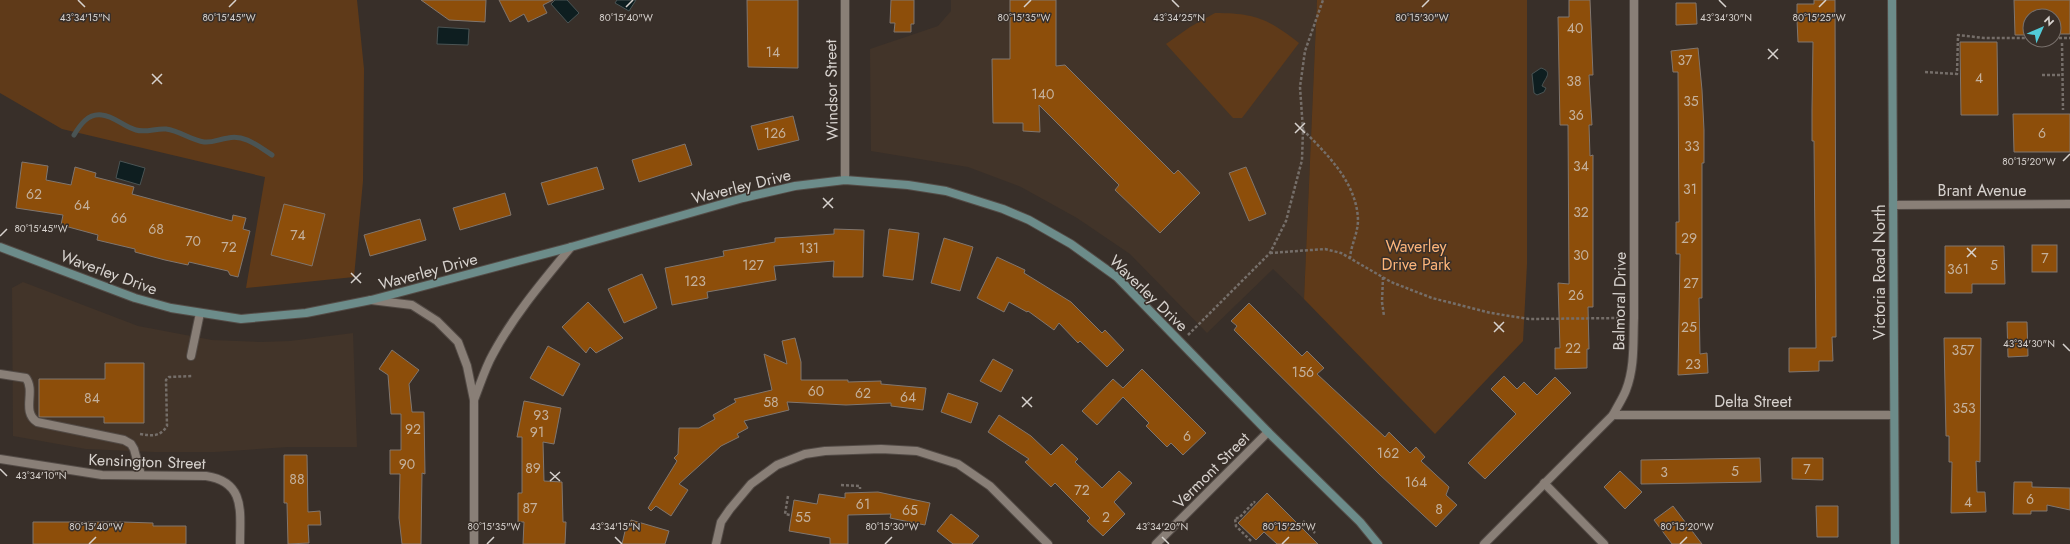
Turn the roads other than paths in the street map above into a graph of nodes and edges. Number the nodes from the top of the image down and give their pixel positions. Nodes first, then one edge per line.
1 (845, 0) edge
2 (1634, 0) edge
3 (1892, 0) edge
4 (845, 180) junction
5 (2070, 204) edge
6 (1893, 205) junction
7 (0, 247) edge
8 (571, 247) junction
9 (371, 300) junction
10 (200, 313) junction
11 (191, 356) dead end
12 (0, 374) edge
13 (474, 400) junction
14 (1613, 415) junction
15 (1893, 415) junction
16 (1268, 432) junction
17 (0, 459) edge
18 (141, 475) junction
19 (1544, 483) junction
20 (240, 544) edge
21 (474, 544) edge
22 (716, 544) edge
23 (1048, 544) edge
24 (1156, 544) edge
25 (1378, 544) edge
26 (1484, 544) edge
27 (1604, 544) edge
28 (1895, 544) edge

1 - 4 street, Windsor Street
2 - 14 street, Balmoral Drive
3 - 6 street, Victoria Road North
4 - 8 street, Waverley Drive
4 - 16 street, Waverley Drive
5 - 6 street, Brant Avenue
6 - 15 street, Victoria Road North
7 - 10 street, Waverley Drive
8 - 9 street, Waverley Drive
8 - 13 street
9 - 10 street, Waverley Drive
9 - 13 street
10 - 11 street
12 - 18 street
13 - 21 street
14 - 15 street, Delta Street
14 - 19 street, Balmoral Drive
15 - 28 street, Victoria Road North
16 - 24 street, Vermont Street
16 - 25 street, Waverley Drive
17 - 18 street, Kensington Street
18 - 20 street, Kensington Street
19 - 26 street, Balmoral Drive
19 - 27 street
22 - 23 street

